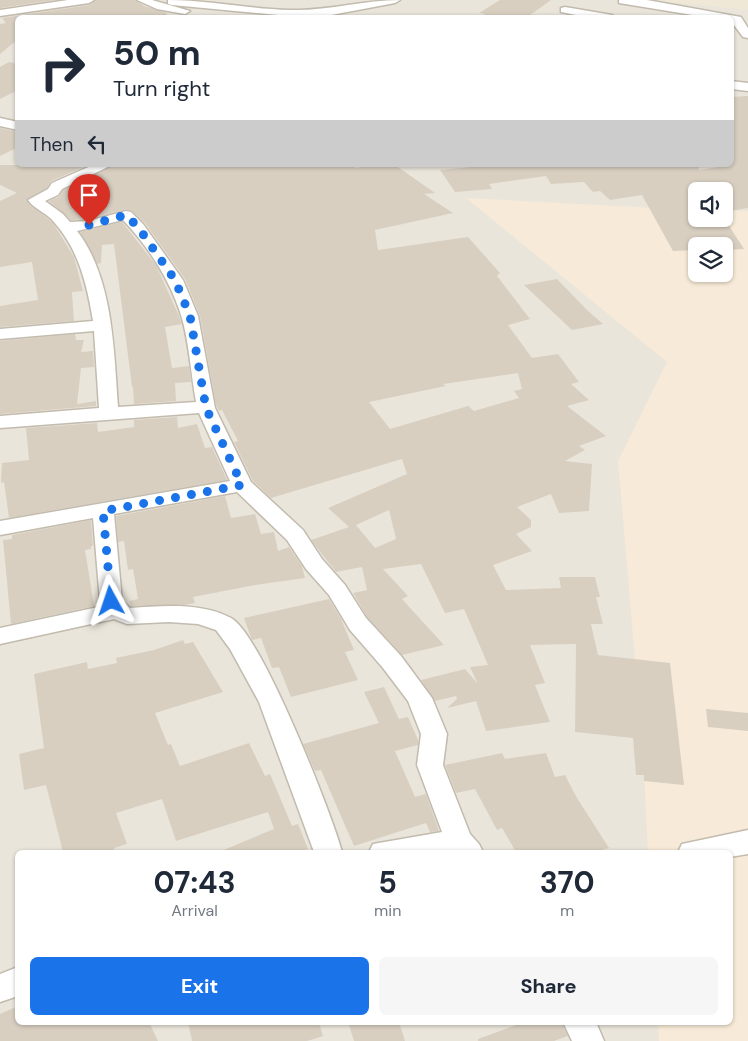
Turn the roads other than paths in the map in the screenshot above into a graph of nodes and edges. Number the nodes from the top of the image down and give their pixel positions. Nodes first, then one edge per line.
1 (89, 0) edge
2 (142, 0) edge
3 (396, 0) edge
4 (173, 1) edge
5 (647, 3) junction
6 (616, 6) edge
7 (161, 7) junction
8 (565, 10) dead end
9 (0, 13) edge
10 (205, 15) edge
11 (586, 15) edge
12 (593, 15) edge
13 (676, 15) edge
14 (714, 15) edge
15 (734, 18) edge
16 (734, 33) edge
17 (748, 39) edge
18 (734, 85) edge
19 (748, 86) edge
20 (0, 122) edge
21 (15, 125) edge
22 (100, 167) edge
23 (66, 226) junction
24 (104, 325) junction
25 (0, 334) edge
26 (206, 408) junction
27 (109, 414) junction
28 (0, 422) edge
29 (242, 485) junction
30 (103, 511) junction
31 (0, 528) edge
32 (117, 610) junction
33 (0, 636) edge
34 (748, 842) edge
35 (464, 847) edge
36 (327, 850) edge
37 (415, 850) edge
38 (703, 850) edge
39 (15, 982) edge
40 (0, 988) edge
41 (580, 1025) edge
42 (588, 1041) edge

1 - 9 street
2 - 7 street
3 - 4 street
4 - 7 street
5 - 6 street
5 - 13 street
5 - 14 street
6 - 12 street
7 - 10 street
8 - 11 street
15 - 17 street
16 - 17 street
18 - 19 street
20 - 21 street
22 - 23 street
23 - 24 street
23 - 26 street
24 - 25 street
24 - 27 street
26 - 27 street
26 - 29 street
27 - 28 street
29 - 30 street
29 - 35 street
30 - 31 street
30 - 32 street
32 - 33 street
32 - 36 street
34 - 38 street
35 - 37 street
39 - 40 street
41 - 42 street

